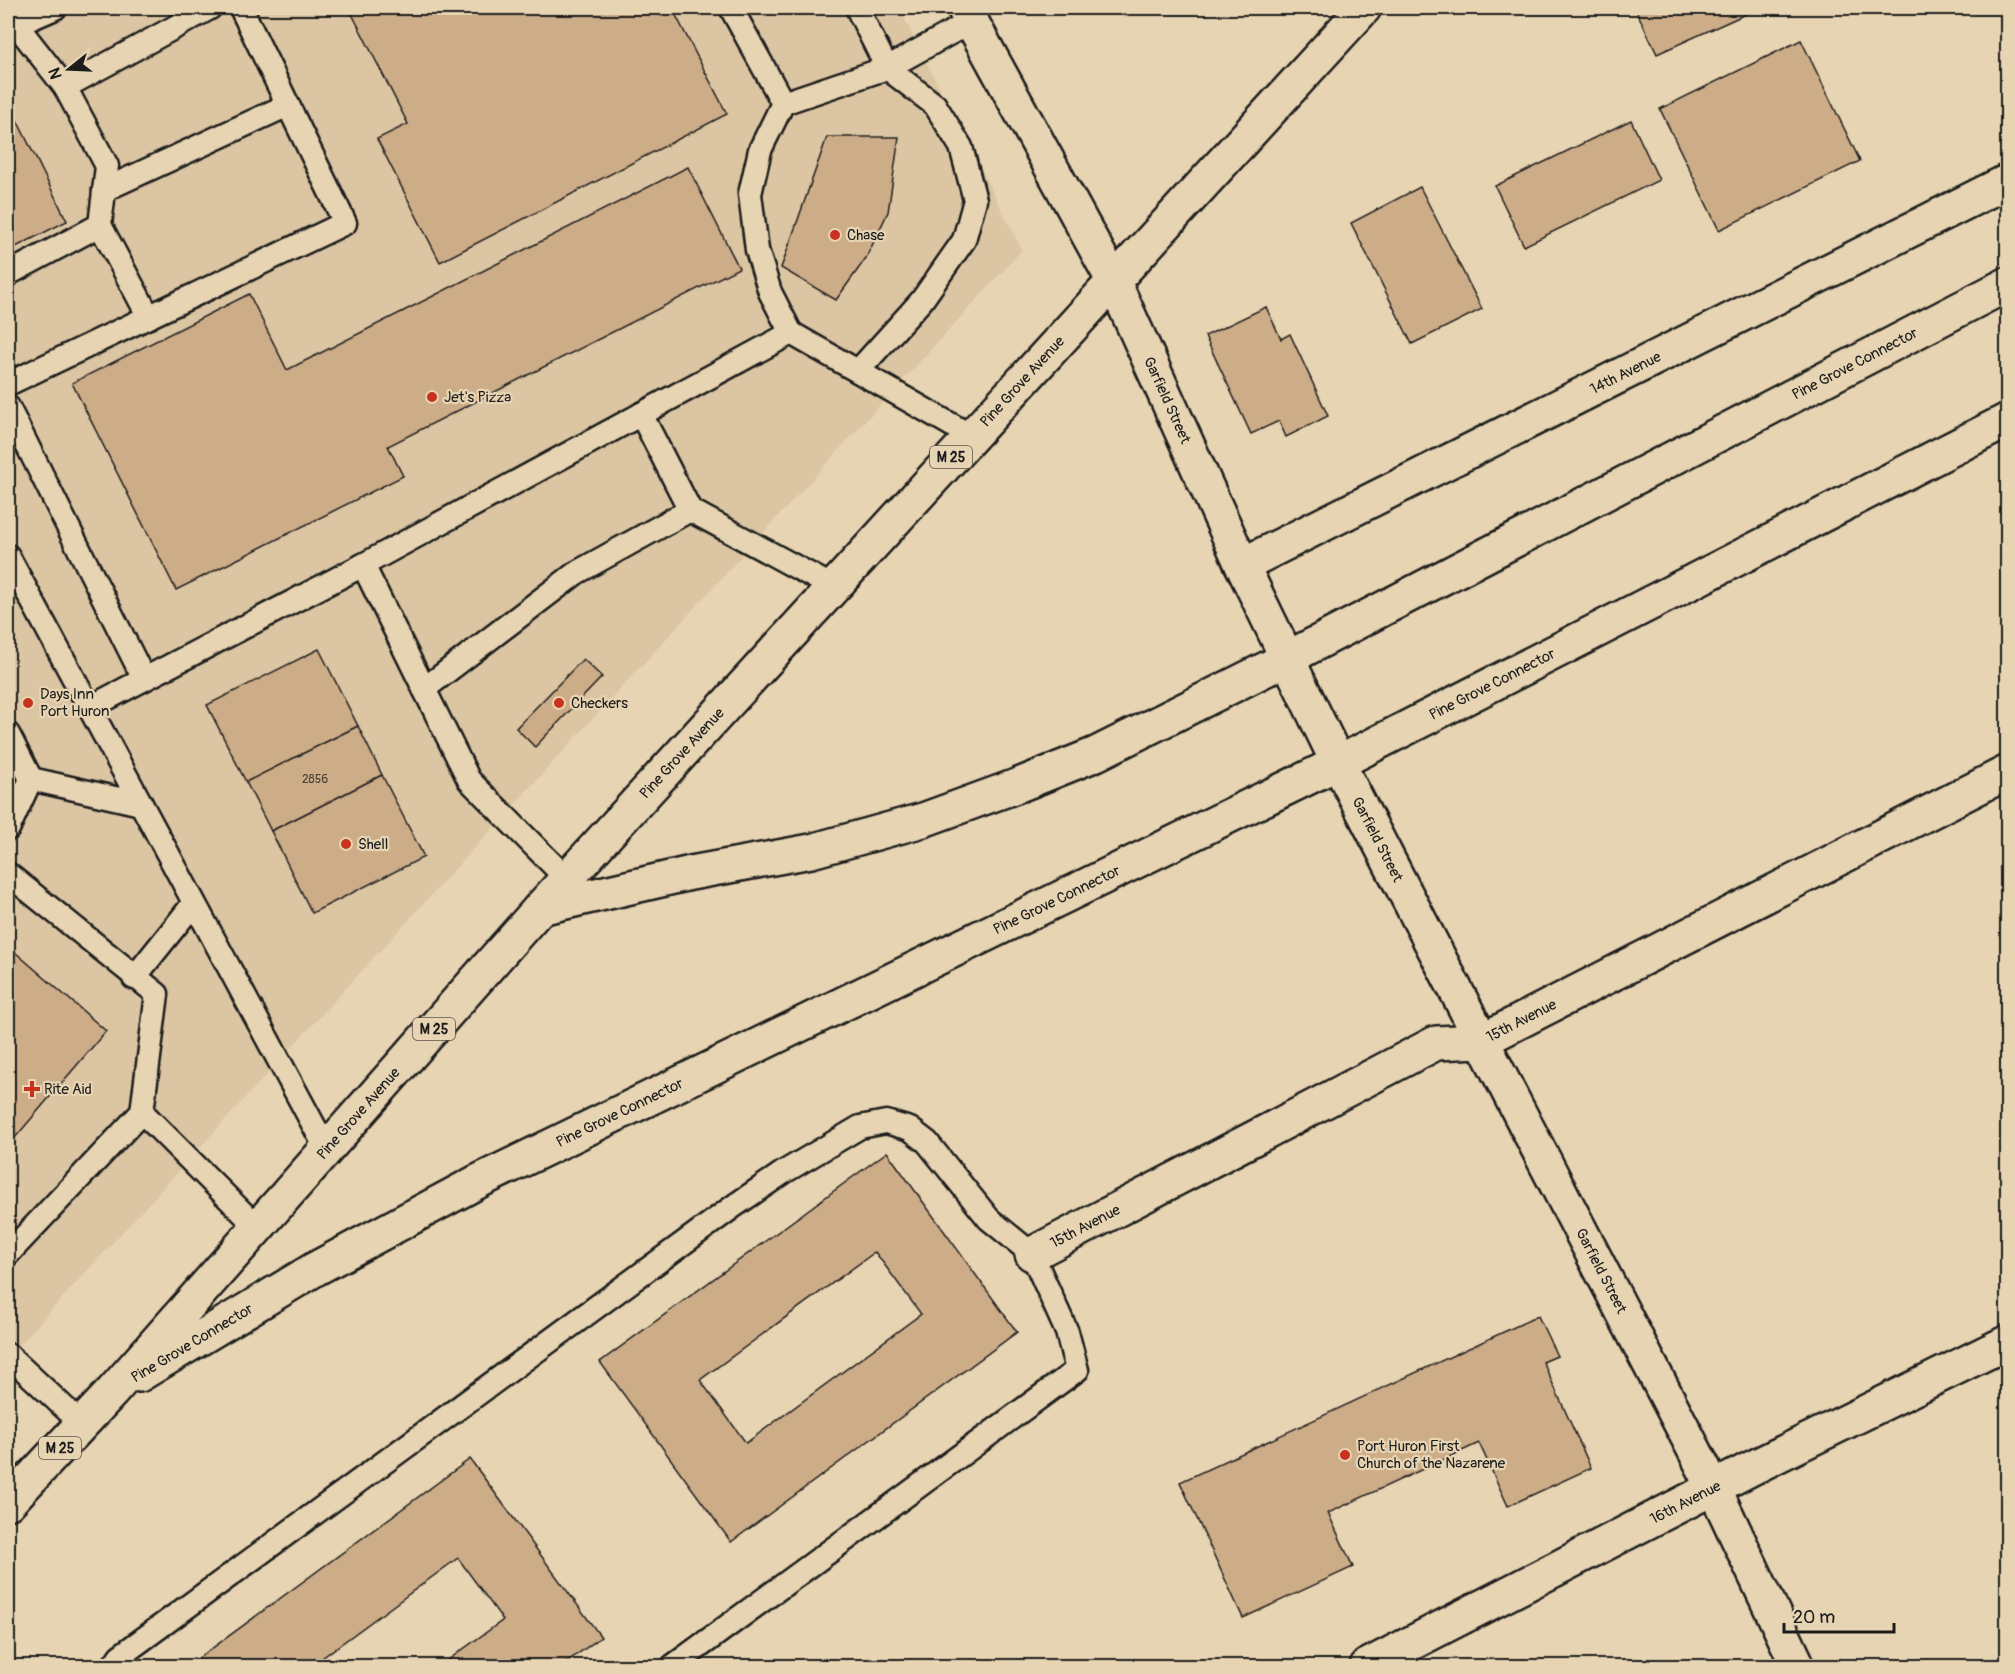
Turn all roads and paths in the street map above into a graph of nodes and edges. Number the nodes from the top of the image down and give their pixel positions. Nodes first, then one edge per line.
1 (56, 8) edge
2 (210, 8) edge
3 (241, 8) edge
4 (731, 8) edge
5 (856, 8) edge
6 (1364, 8) edge
7 (968, 14) edge
8 (12, 19) edge
9 (887, 68) junction
10 (65, 87) junction
11 (783, 103) junction
12 (288, 105) junction
13 (2007, 181) edge
14 (104, 190) junction
15 (100, 225) junction
16 (8, 274) edge
17 (1113, 280) junction
18 (2007, 284) edge
19 (149, 317) junction
20 (791, 333) junction
21 (858, 371) junction
22 (8, 384) edge
23 (8, 407) edge
24 (641, 414) junction
25 (2007, 420) edge
26 (971, 436) junction
27 (690, 510) junction
28 (8, 556) edge
29 (363, 565) junction
30 (1242, 565) junction
31 (833, 587) junction
32 (1288, 658) junction
33 (144, 679) junction
34 (423, 689) junction
35 (89, 708) junction
36 (8, 734) edge
37 (1338, 763) junction
38 (2007, 772) edge
39 (31, 779) junction
40 (141, 804) junction
41 (8, 830) edge
42 (8, 874) edge
43 (567, 879) junction
44 (194, 903) junction
45 (540, 908) junction
46 (134, 978) junction
47 (1480, 1041) junction
48 (142, 1112) junction
49 (327, 1149) junction
50 (257, 1227) junction
51 (8, 1254) edge
52 (1032, 1254) junction
53 (2007, 1342) edge
54 (8, 1355) edge
55 (112, 1392) junction
56 (82, 1425) junction
57 (1714, 1488) junction
58 (8, 1503) edge
59 (113, 1666) edge
60 (673, 1666) edge
61 (1367, 1666) edge
62 (1798, 1666) edge

1 - 8 lane
2 - 10 lane
3 - 12 lane
4 - 11 lane
5 - 9 lane
6 - 17 main road, Pine Grove Avenue / M 25
7 - 9 lane
7 - 17 main road, Garfield Street
8 - 10 lane
9 - 11 lane
9 - 21 lane
10 - 14 lane
11 - 20 lane
12 - 14 lane
12 - 19 lane
13 - 30 main road, 14th Avenue
14 - 15 lane
15 - 16 lane
15 - 19 lane
17 - 26 main road, Pine Grove Avenue / M 25
17 - 30 main road, Garfield Street
18 - 32 main road, Pine Grove Connector
19 - 22 lane
20 - 21 lane
20 - 24 lane
21 - 26 lane
23 - 33 lane
24 - 27 lane
24 - 29 lane
25 - 37 main road, Pine Grove Connector
26 - 31 main road, Pine Grove Avenue / M 25
27 - 31 lane
27 - 34 lane
28 - 35 lane
29 - 33 lane
29 - 34 lane
30 - 32 main road, Garfield Street
31 - 43 main road, Pine Grove Avenue / M 25
32 - 37 main road, Garfield Street
32 - 45 main road, Pine Grove Connector
33 - 35 lane
34 - 43 lane
35 - 40 lane
36 - 39 lane
37 - 47 main road, Garfield Street
37 - 55 main road, Pine Grove Connector
38 - 47 main road, 15th Avenue
39 - 40 lane
39 - 41 lane
40 - 44 lane
42 - 46 lane
43 - 45 main road, Pine Grove Avenue / M 25
44 - 46 lane
44 - 49 lane
45 - 49 main road, Pine Grove Avenue / M 25
46 - 48 lane
47 - 52 main road, 15th Avenue
47 - 57 main road, Garfield Street
48 - 50 lane
48 - 51 lane
49 - 50 main road, Pine Grove Avenue / M 25
50 - 55 main road, Pine Grove Avenue / M 25
52 - 59 lane
52 - 60 lane
53 - 57 main road, 16th Avenue
54 - 56 lane
55 - 56 main road, Pine Grove Avenue / M 25
56 - 58 main road, Pine Grove Avenue / M 25
57 - 61 main road, 16th Avenue
57 - 62 main road, Garfield Street

